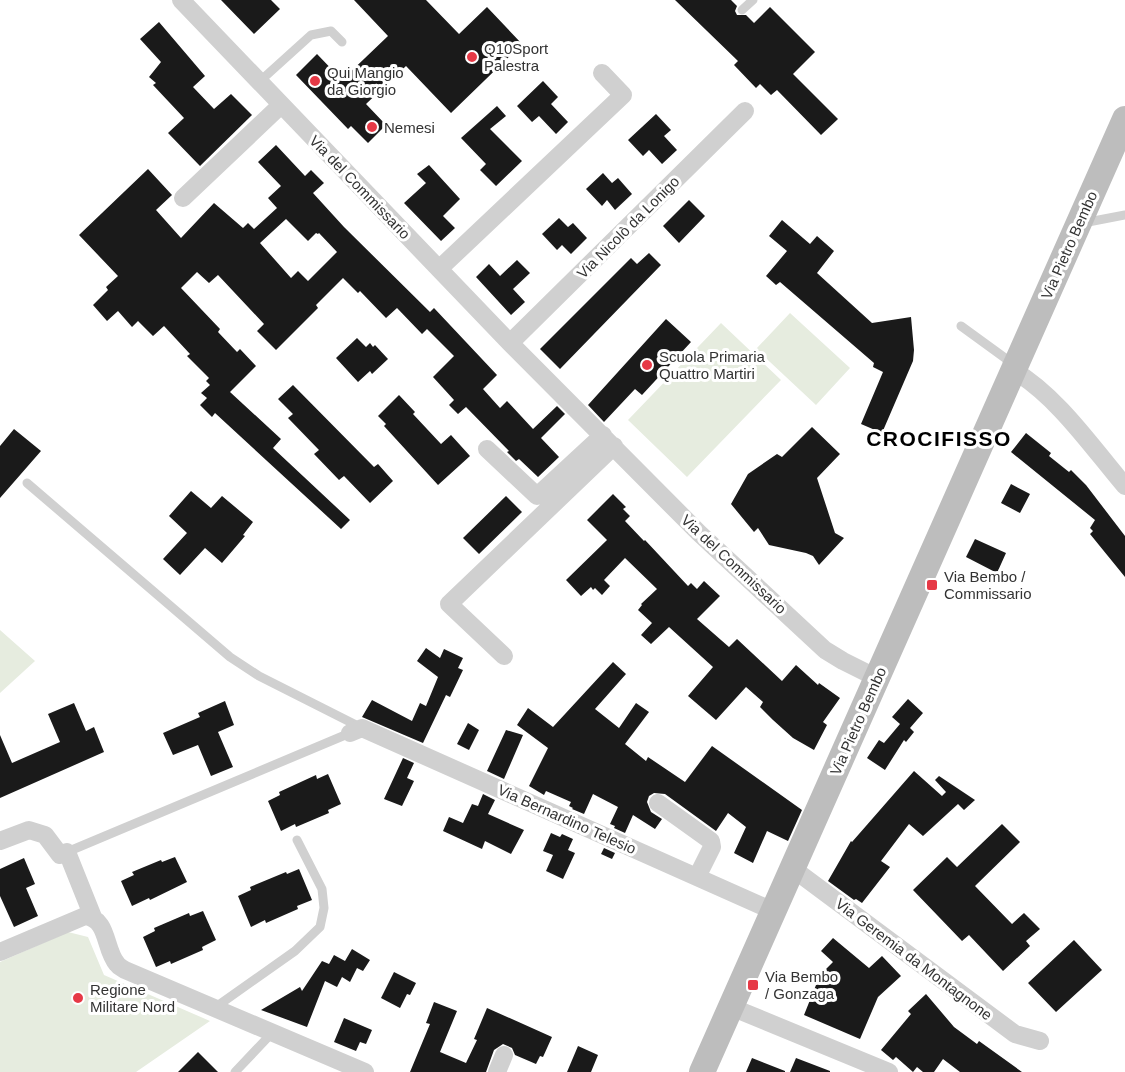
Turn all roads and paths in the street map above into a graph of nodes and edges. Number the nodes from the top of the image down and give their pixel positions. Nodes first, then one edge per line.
1 (182, 0) edge
2 (753, 0) edge
3 (742, 10) dead end
4 (342, 42) dead end
5 (602, 73) dead end
6 (259, 82) junction
7 (280, 105) junction
8 (745, 111) dead end
9 (1125, 119) edge
10 (183, 198) dead end
11 (1125, 215) edge
12 (1078, 224) junction
13 (439, 269) junction
14 (961, 326) dead end
15 (510, 343) junction
16 (1013, 370) junction
17 (608, 440) junction
18 (487, 449) dead end
19 (27, 483) dead end
20 (1125, 486) edge
21 (504, 656) dead end
22 (878, 678) junction
23 (356, 730) junction
24 (657, 803) dead end
25 (297, 840) dead end
26 (0, 841) edge
27 (68, 852) junction
28 (792, 868) junction
29 (697, 877) junction
30 (773, 911) junction
31 (93, 917) junction
32 (0, 952) edge
33 (731, 1007) junction
34 (213, 1009) junction
35 (272, 1033) junction
36 (1040, 1041) dead end
37 (504, 1055) dead end
38 (335, 1067) edge
39 (235, 1072) edge
40 (365, 1072) edge
41 (497, 1072) edge
42 (702, 1072) edge
43 (889, 1072) edge

1 - 6 street, Via del Commissario
2 - 3 lane
4 - 6 lane
5 - 13 street
6 - 7 street, Via del Commissario
7 - 10 street
7 - 13 street, Via del Commissario
8 - 15 street, Via Nicolò da Lonigo
9 - 12 main road, Via Pietro Bembo
11 - 12 lane
12 - 16 main road, Via Pietro Bembo
13 - 15 street, Via del Commissario
14 - 16 lane
15 - 17 street, Via del Commissario
16 - 20 street
16 - 22 main road, Via Pietro Bembo
17 - 18 street
17 - 21 street
17 - 22 street, Via del Commissario
19 - 23 lane
22 - 28 main road, Via Pietro Bembo
23 - 27 lane
23 - 29 street, Via Bernardino Telesio
24 - 29 street
25 - 34 lane
26 - 27 street
27 - 31 street
28 - 30 main road, Via Pietro Bembo
28 - 36 street, Via Geremia da Montagnone
29 - 30 street, Via Bernardino Telesio
30 - 33 main road, Via Pietro Bembo
31 - 32 street
31 - 34 street
33 - 42 main road, Via Pietro Bembo
33 - 43 street
34 - 35 street
35 - 38 street
35 - 39 lane
37 - 41 street
38 - 40 street

